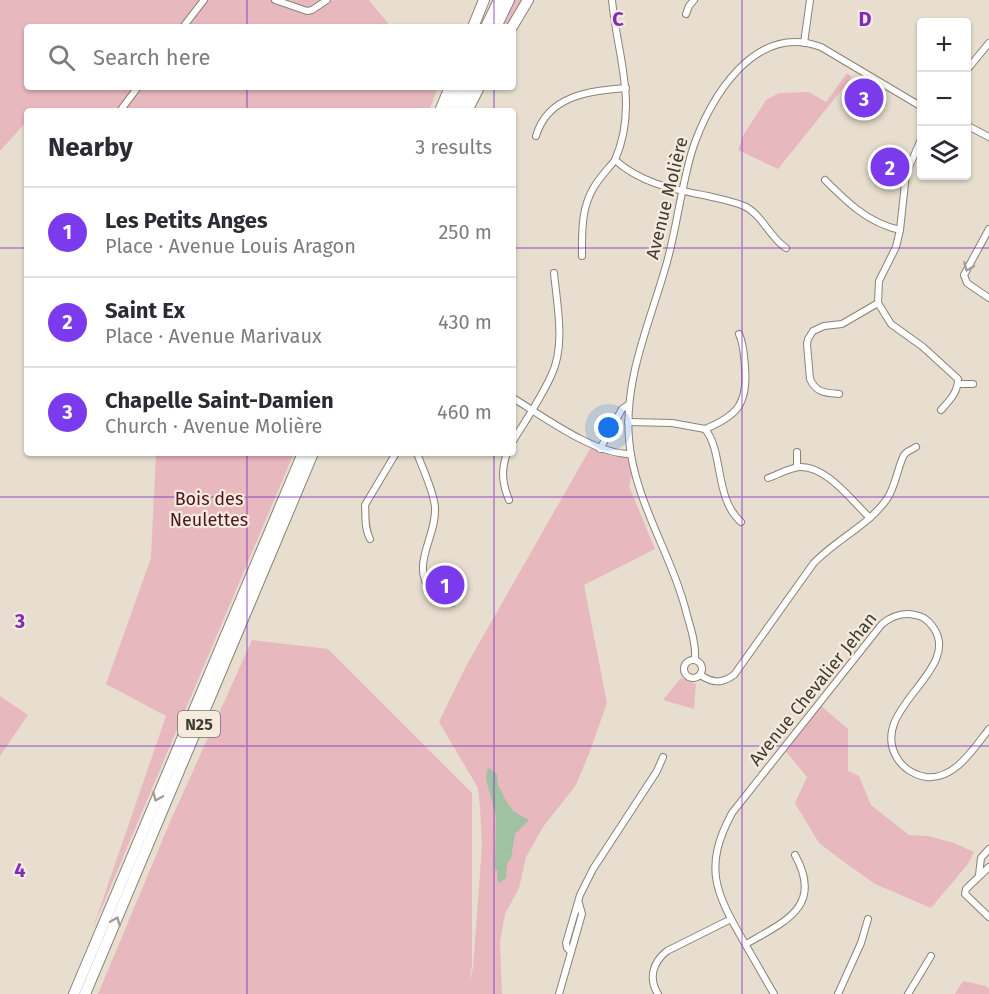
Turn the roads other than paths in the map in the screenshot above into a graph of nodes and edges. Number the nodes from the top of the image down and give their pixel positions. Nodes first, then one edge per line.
1 (204, 0) edge
2 (275, 0) edge
3 (327, 0) edge
4 (484, 0) edge
5 (499, 0) edge
6 (509, 0) edge
7 (528, 0) edge
8 (612, 0) edge
9 (694, 0) edge
10 (810, 0) edge
11 (686, 14) dead end
12 (185, 24) edge
13 (474, 24) edge
14 (487, 24) edge
15 (497, 24) edge
16 (514, 24) edge
17 (804, 43) junction
18 (989, 43) edge
19 (971, 65) edge
20 (626, 88) junction
21 (136, 90) edge
22 (449, 90) edge
23 (458, 90) edge
24 (468, 90) edge
25 (478, 90) edge
26 (917, 105) edge
27 (122, 108) edge
28 (441, 108) edge
29 (449, 108) edge
30 (459, 108) edge
31 (468, 108) edge
32 (968, 126) edge
33 (536, 136) dead end
34 (989, 137) edge
35 (917, 147) edge
36 (615, 160) junction
37 (825, 180) dead end
38 (683, 191) junction
39 (989, 229) edge
40 (900, 230) junction
41 (786, 248) dead end
42 (582, 256) dead end
43 (554, 273) dead end
44 (989, 298) edge
45 (878, 303) junction
46 (740, 334) dead end
47 (958, 384) junction
48 (973, 384) dead end
49 (839, 394) dead end
50 (516, 401) edge
51 (628, 405) junction
52 (532, 410) junction
53 (941, 410) dead end
54 (628, 422) junction
55 (705, 429) junction
56 (516, 436) edge
57 (916, 447) dead end
58 (600, 449) junction
59 (796, 452) dead end
60 (631, 454) junction
61 (302, 456) edge
62 (312, 456) edge
63 (394, 456) edge
64 (418, 456) edge
65 (506, 456) edge
66 (797, 467) junction
67 (768, 478) dead end
68 (509, 500) dead end
69 (870, 518) junction
70 (741, 522) dead end
71 (370, 539) dead end
72 (452, 603) dead end
73 (694, 659) junction
74 (700, 675) junction
75 (989, 729) edge
76 (663, 757) dead end
77 (989, 849) edge
78 (795, 855) dead end
79 (989, 867) edge
80 (978, 876) junction
81 (989, 917) edge
82 (731, 919) junction
83 (868, 919) dead end
84 (746, 944) junction
85 (931, 956) dead end
86 (74, 994) edge
87 (85, 994) edge
88 (559, 994) edge
89 (658, 994) edge
90 (774, 994) edge
91 (838, 994) edge
92 (908, 994) edge

1 - 12 street
2 - 3 street
4 - 13 highway
5 - 14 highway
6 - 15 highway
7 - 16 highway
8 - 20 street
9 - 11 street
10 - 17 street
17 - 26 street, Avenue Molière
17 - 38 street, Avenue Molière
18 - 19 street
20 - 33 street
20 - 36 street
21 - 27 street
22 - 28 highway
23 - 29 highway
24 - 30 highway
25 - 31 highway
32 - 34 street
35 - 40 street
36 - 38 street
36 - 42 street
37 - 40 street
38 - 41 street
38 - 51 street, Avenue Molière
39 -> 44 street
40 - 45 street
43 - 52 street
45 - 47 street
45 - 49 street
46 - 55 street
47 - 48 street
47 - 53 street
50 - 52 street
51 - 54 street, Avenue Molière
51 - 58 street, Avenue Molière
52 - 56 street
52 - 58 street
54 - 55 street
54 - 60 street, Avenue Molière
55 - 70 street
57 - 69 street
58 - 60 street
59 - 66 street
60 - 73 street, Avenue Molière
61 -> 86 highway, N25
87 -> 62 highway, N25
63 - 71 street
64 - 72 street
65 - 68 street
66 - 67 street
66 - 69 street
69 - 74 street
73 - 74 street, Avenue Molière
73 - 74 street, Avenue Molière
75 - 82 street, Avenue Chevalier Jehan
76 - 88 street
77 - 80 street
78 - 84 street
79 - 80 street
80 - 81 street
82 - 84 street, Avenue Chevalier Jehan
82 - 89 street
83 - 91 street
84 - 90 street, Avenue Chevalier Jehan
85 - 92 street

